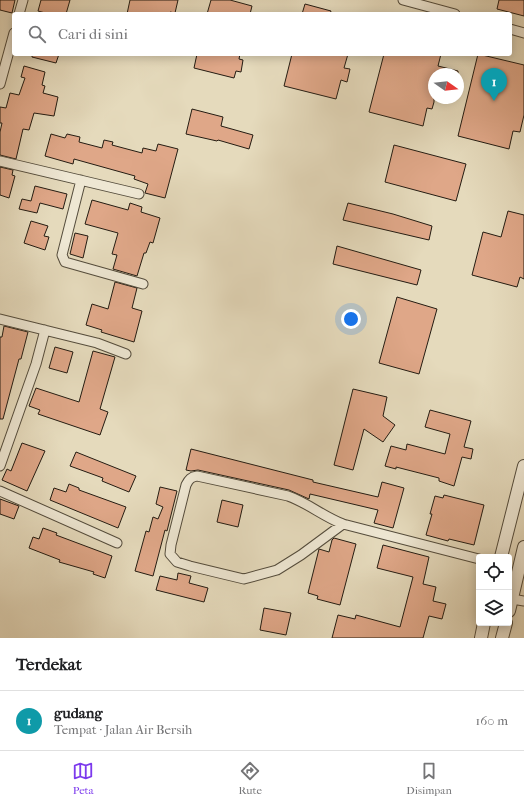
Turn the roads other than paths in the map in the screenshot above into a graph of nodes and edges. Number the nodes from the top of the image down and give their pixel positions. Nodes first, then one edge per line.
1 (23, 0) edge
2 (403, 0) edge
3 (20, 12) edge
4 (448, 12) edge
5 (512, 30) edge
6 (524, 33) edge
7 (12, 40) edge
8 (0, 83) edge
9 (0, 161) edge
10 (81, 180) junction
11 (139, 194) dead end
12 (143, 284) dead end
13 (0, 319) edge
14 (45, 330) junction
15 (126, 354) dead end
16 (0, 466) edge
17 (524, 466) edge
18 (0, 491) edge
19 (343, 524) junction
20 (116, 543) dead end
21 (524, 546) edge
22 (502, 554) edge
23 (476, 558) edge
24 (512, 597) edge
25 (524, 602) edge
26 (512, 605) edge
27 (483, 626) edge
28 (505, 626) edge
29 (481, 638) edge
30 (502, 638) edge

1 - 3 street
2 - 4 street
5 - 6 street
7 - 8 street
9 - 10 street
10 - 11 street
10 - 12 street
13 - 14 street
14 - 15 street
14 - 16 street
17 - 22 street
18 - 20 street
19 - 19 street
19 - 23 street
21 - 24 street
25 - 26 street
27 - 29 street
28 - 30 street

